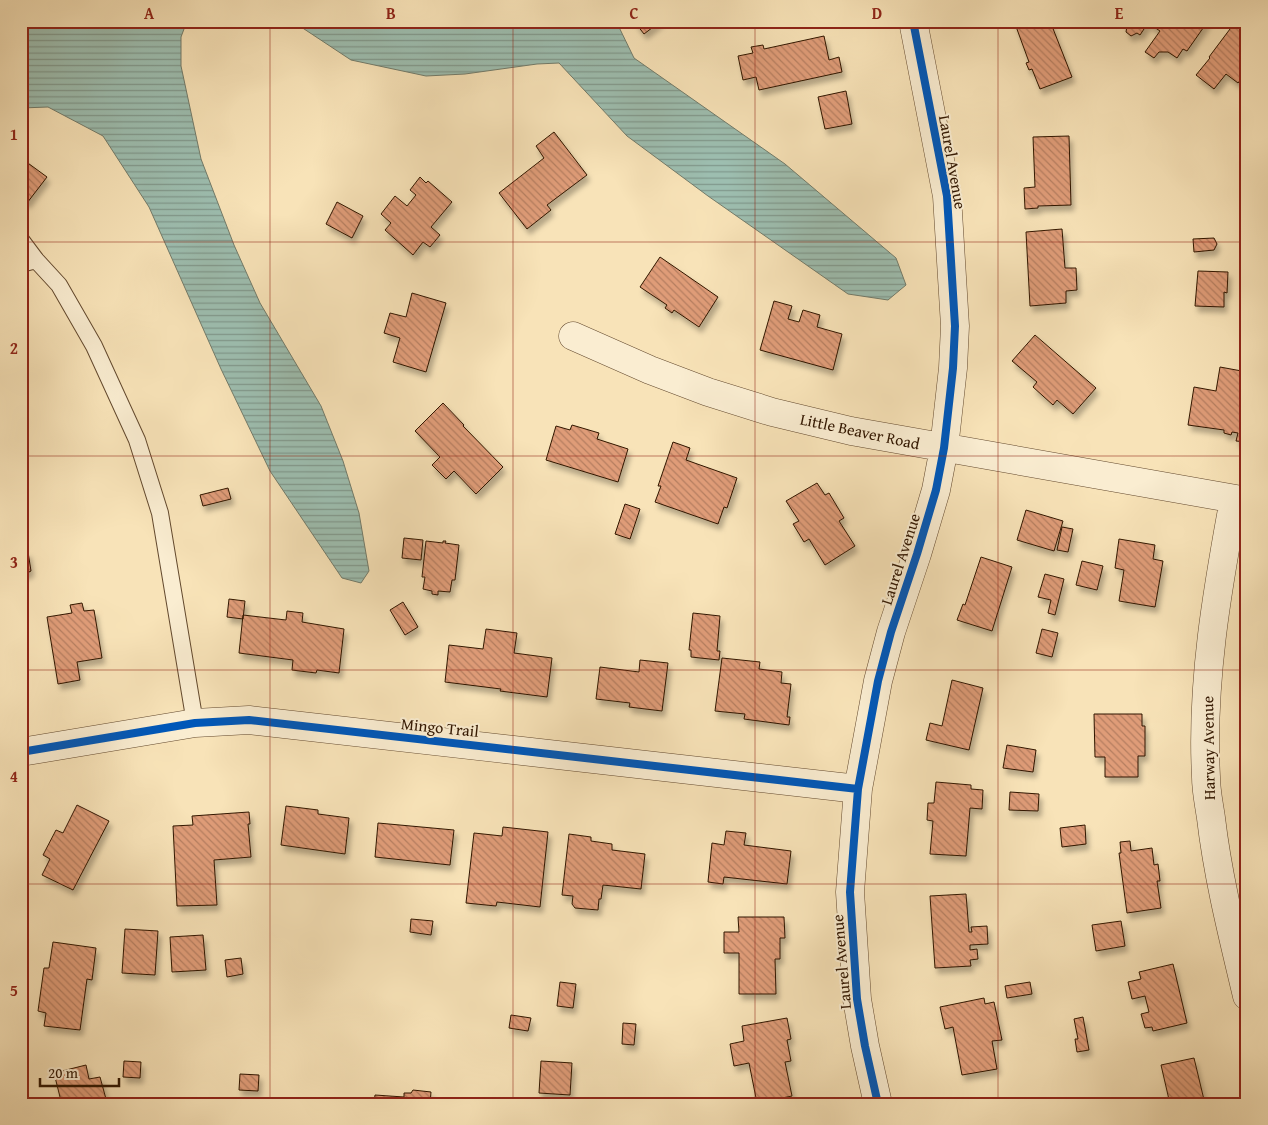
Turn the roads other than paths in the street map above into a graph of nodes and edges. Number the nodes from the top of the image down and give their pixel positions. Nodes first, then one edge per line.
1 (913, 21) edge
2 (21, 240) edge
3 (29, 262) edge
4 (573, 336) dead end
5 (944, 448) junction
6 (1241, 500) edge
7 (195, 723) junction
8 (21, 752) edge
9 (858, 788) junction
10 (1247, 996) edge
11 (878, 1104) edge

1 - 5 street, Laurel Avenue
2 - 3 lane
3 - 7 lane
4 - 5 street, Little Beaver Road
5 - 6 street, Little Beaver Road
5 - 9 street, Laurel Avenue
6 - 10 street, Harway Avenue
7 - 8 street, Mingo Trail
7 - 9 street, Mingo Trail
9 - 11 street, Laurel Avenue

